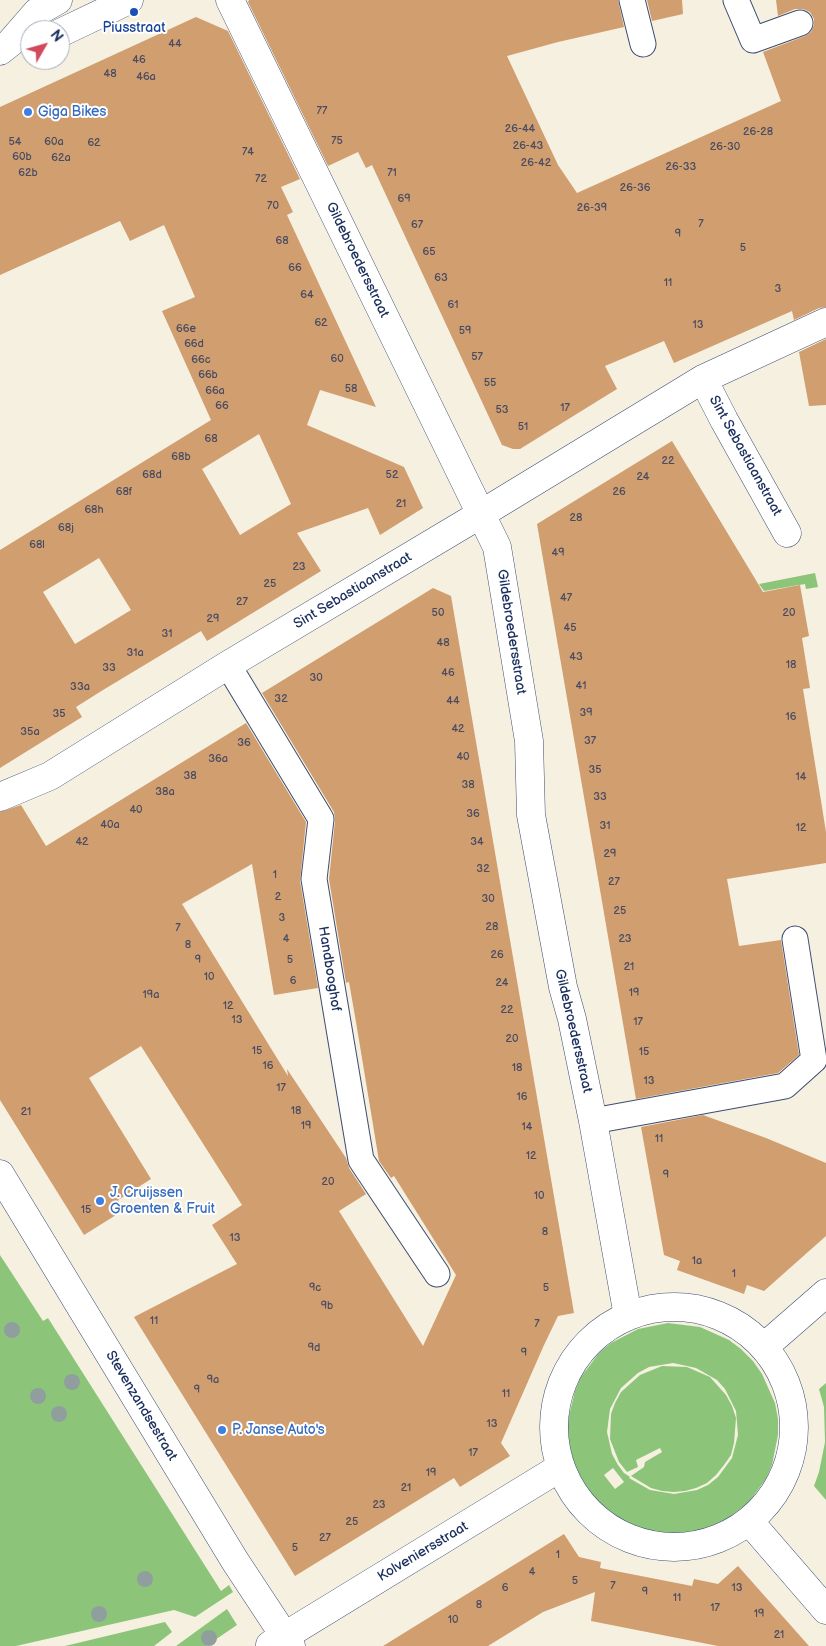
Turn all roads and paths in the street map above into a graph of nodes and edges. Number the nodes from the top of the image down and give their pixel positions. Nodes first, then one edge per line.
1 (58, 0) edge
2 (230, 0) edge
3 (632, 0) edge
4 (736, 0) edge
5 (112, 4) edge
6 (800, 23) dead end
7 (70, 27) edge
8 (643, 44) dead end
9 (13, 45) edge
10 (826, 322) edge
11 (703, 379) junction
12 (481, 514) junction
13 (787, 533) dead end
14 (228, 665) junction
15 (0, 797) edge
16 (795, 939) dead end
17 (818, 1029) edge
18 (593, 1121) junction
19 (0, 1174) edge
20 (437, 1274) dead end
21 (826, 1293) edge
22 (628, 1316) junction
23 (764, 1347) junction
24 (561, 1467) junction
25 (749, 1521) junction
26 (826, 1610) edge
27 (281, 1643) edge

1 - 9 street
2 - 12 street, Gildebroedersstraat
3 - 8 lane
4 - 6 lane
5 - 7 street
10 - 11 street, Sint Sebastiaanstraat
11 - 12 street, Sint Sebastiaanstraat
11 - 13 street, Sint Sebastiaanstraat
12 - 14 street, Sint Sebastiaanstraat
12 - 18 street, Gildebroedersstraat
14 - 15 street, Sint Sebastiaanstraat
14 - 20 lane, Handbooghof
16 - 17 lane
17 - 18 lane
18 - 22 street, Gildebroedersstraat
19 - 27 street, Stevenzandsestraat
21 - 23 street
22 - 23 street
22 - 24 street
23 - 25 street
24 - 25 street
24 - 27 street, Kolveniersstraat
25 - 26 street

